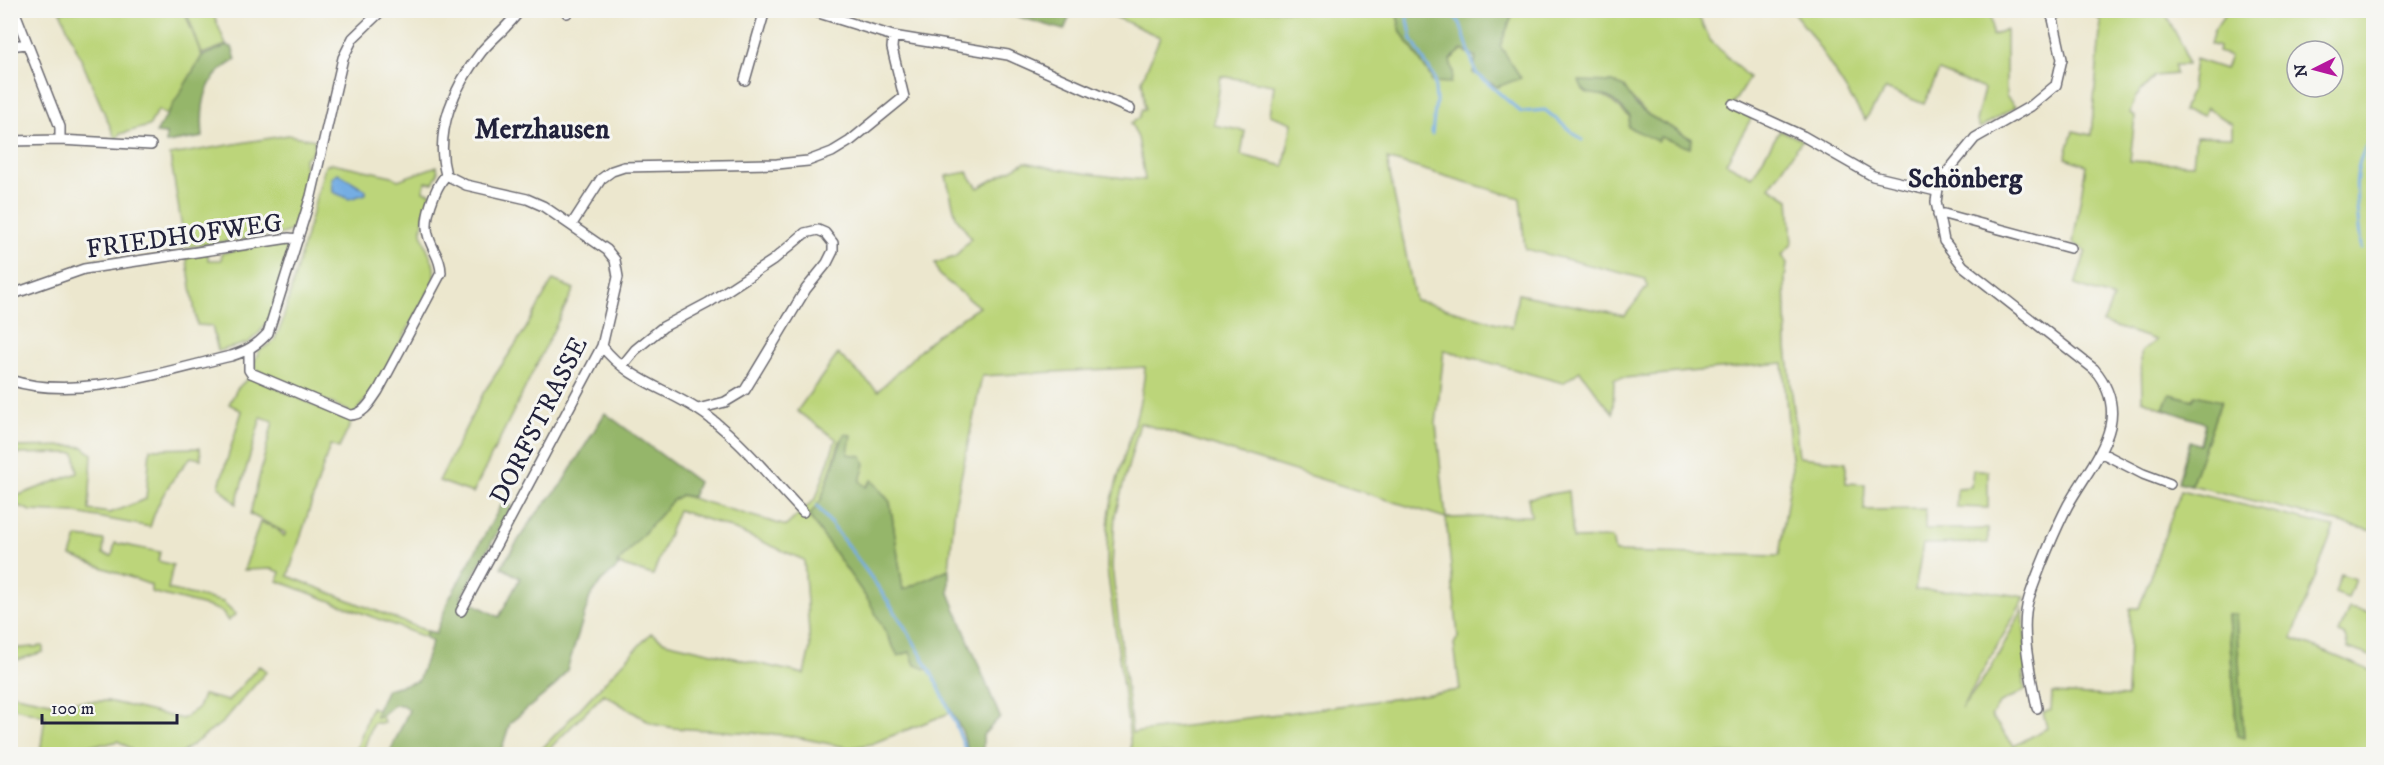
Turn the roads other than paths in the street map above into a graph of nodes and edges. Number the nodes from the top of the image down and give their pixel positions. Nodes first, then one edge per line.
1 (14, 10) edge
2 (382, 10) edge
3 (520, 10) edge
4 (765, 10) edge
5 (809, 10) edge
6 (2063, 10) edge
7 (823, 12) edge
8 (2051, 14) edge
9 (893, 36) junction
10 (26, 44) junction
11 (10, 46) edge
12 (745, 80) dead end
13 (1733, 104) dead end
14 (1130, 109) dead end
15 (60, 140) junction
16 (10, 141) edge
17 (151, 145) dead end
18 (446, 175) junction
19 (1936, 191) junction
20 (1938, 215) junction
21 (572, 224) junction
22 (298, 239) junction
23 (2070, 248) dead end
24 (10, 295) edge
25 (602, 346) junction
26 (249, 350) junction
27 (622, 366) junction
28 (10, 380) edge
29 (698, 409) junction
30 (2102, 453) junction
31 (2170, 484) dead end
32 (803, 512) dead end
33 (461, 611) dead end
34 (2037, 708) dead end

1 - 10 street
2 - 22 street, FRIEDHOFWEG
3 - 18 street
4 - 12 street
5 - 7 street
6 - 8 street
7 - 9 street
8 - 19 street
9 - 14 street
9 - 21 street
10 - 11 street
10 - 15 street
13 - 19 street
15 - 16 street
15 - 17 street
18 - 21 street, DORFSTRASSE
18 - 26 street
19 - 20 street
20 - 23 street
20 - 30 street
21 - 25 street, DORFSTRASSE
22 - 24 street, FRIEDHOFWEG
22 - 26 street
25 - 27 street
25 - 33 street, DORFSTRASSE
26 - 28 street
27 - 29 street
27 - 29 street
29 - 32 street
30 - 31 street
30 - 34 street

